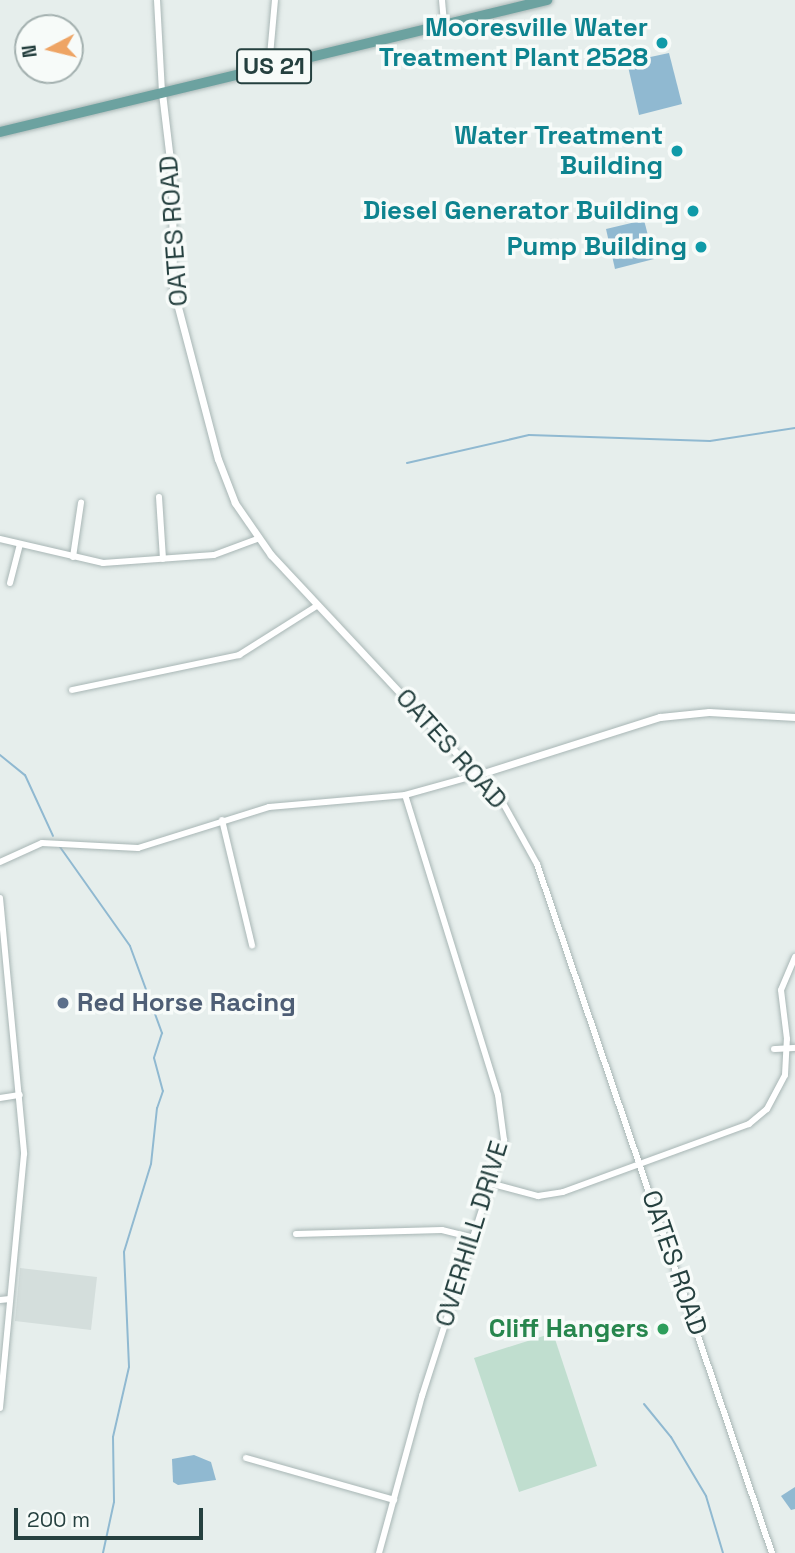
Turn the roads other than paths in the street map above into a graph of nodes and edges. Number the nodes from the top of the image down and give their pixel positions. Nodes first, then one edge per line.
1 (157, 0) edge
2 (275, 0) edge
3 (442, 0) edge
4 (547, 0) edge
5 (444, 25) junction
6 (269, 67) junction
7 (162, 93) junction
8 (0, 132) edge
9 (159, 497) dead end
10 (81, 503) dead end
11 (257, 539) junction
12 (0, 540) edge
13 (19, 544) junction
14 (73, 557) junction
15 (163, 559) junction
16 (10, 583) dead end
17 (318, 605) junction
18 (72, 690) dead end
19 (795, 717) edge
20 (477, 775) junction
21 (405, 795) junction
22 (222, 820) junction
23 (0, 862) edge
24 (0, 898) edge
25 (252, 945) dead end
26 (795, 957) edge
27 (791, 1048) edge
28 (774, 1049) dead end
29 (20, 1095) junction
30 (0, 1098) edge
31 (641, 1165) junction
32 (493, 1184) junction
33 (296, 1234) dead end
34 (473, 1238) junction
35 (10, 1299) junction
36 (0, 1300) edge
37 (0, 1408) edge
38 (246, 1458) dead end
39 (394, 1500) junction
40 (379, 1553) edge
41 (772, 1553) edge

1 - 7 street
2 - 6 street
3 - 5 street
4 - 5 main road, US 21
5 - 6 main road, US 21
6 - 7 main road, US 21
7 - 8 main road, US 21
7 - 11 street, OATES ROAD
9 - 15 street
10 - 14 street
11 - 15 street
11 - 17 street, OATES ROAD
12 - 13 street
13 - 14 street
13 - 16 street
14 - 15 street
17 - 18 street
17 - 20 street, OATES ROAD
19 - 20 street
20 - 21 street
20 - 31 street, OATES ROAD
21 - 22 street
21 - 32 street, OVERHILL DRIVE
22 - 23 street
22 - 25 street
24 - 29 street
26 - 27 street
27 - 28 street
27 - 31 street
29 - 30 street
29 - 35 street
31 - 32 street
31 - 41 street, OATES ROAD
32 - 34 street, OVERHILL DRIVE
33 - 34 street
34 - 39 street, OVERHILL DRIVE
35 - 36 street
35 - 37 street
38 - 39 street
39 - 40 street, OVERHILL DRIVE

